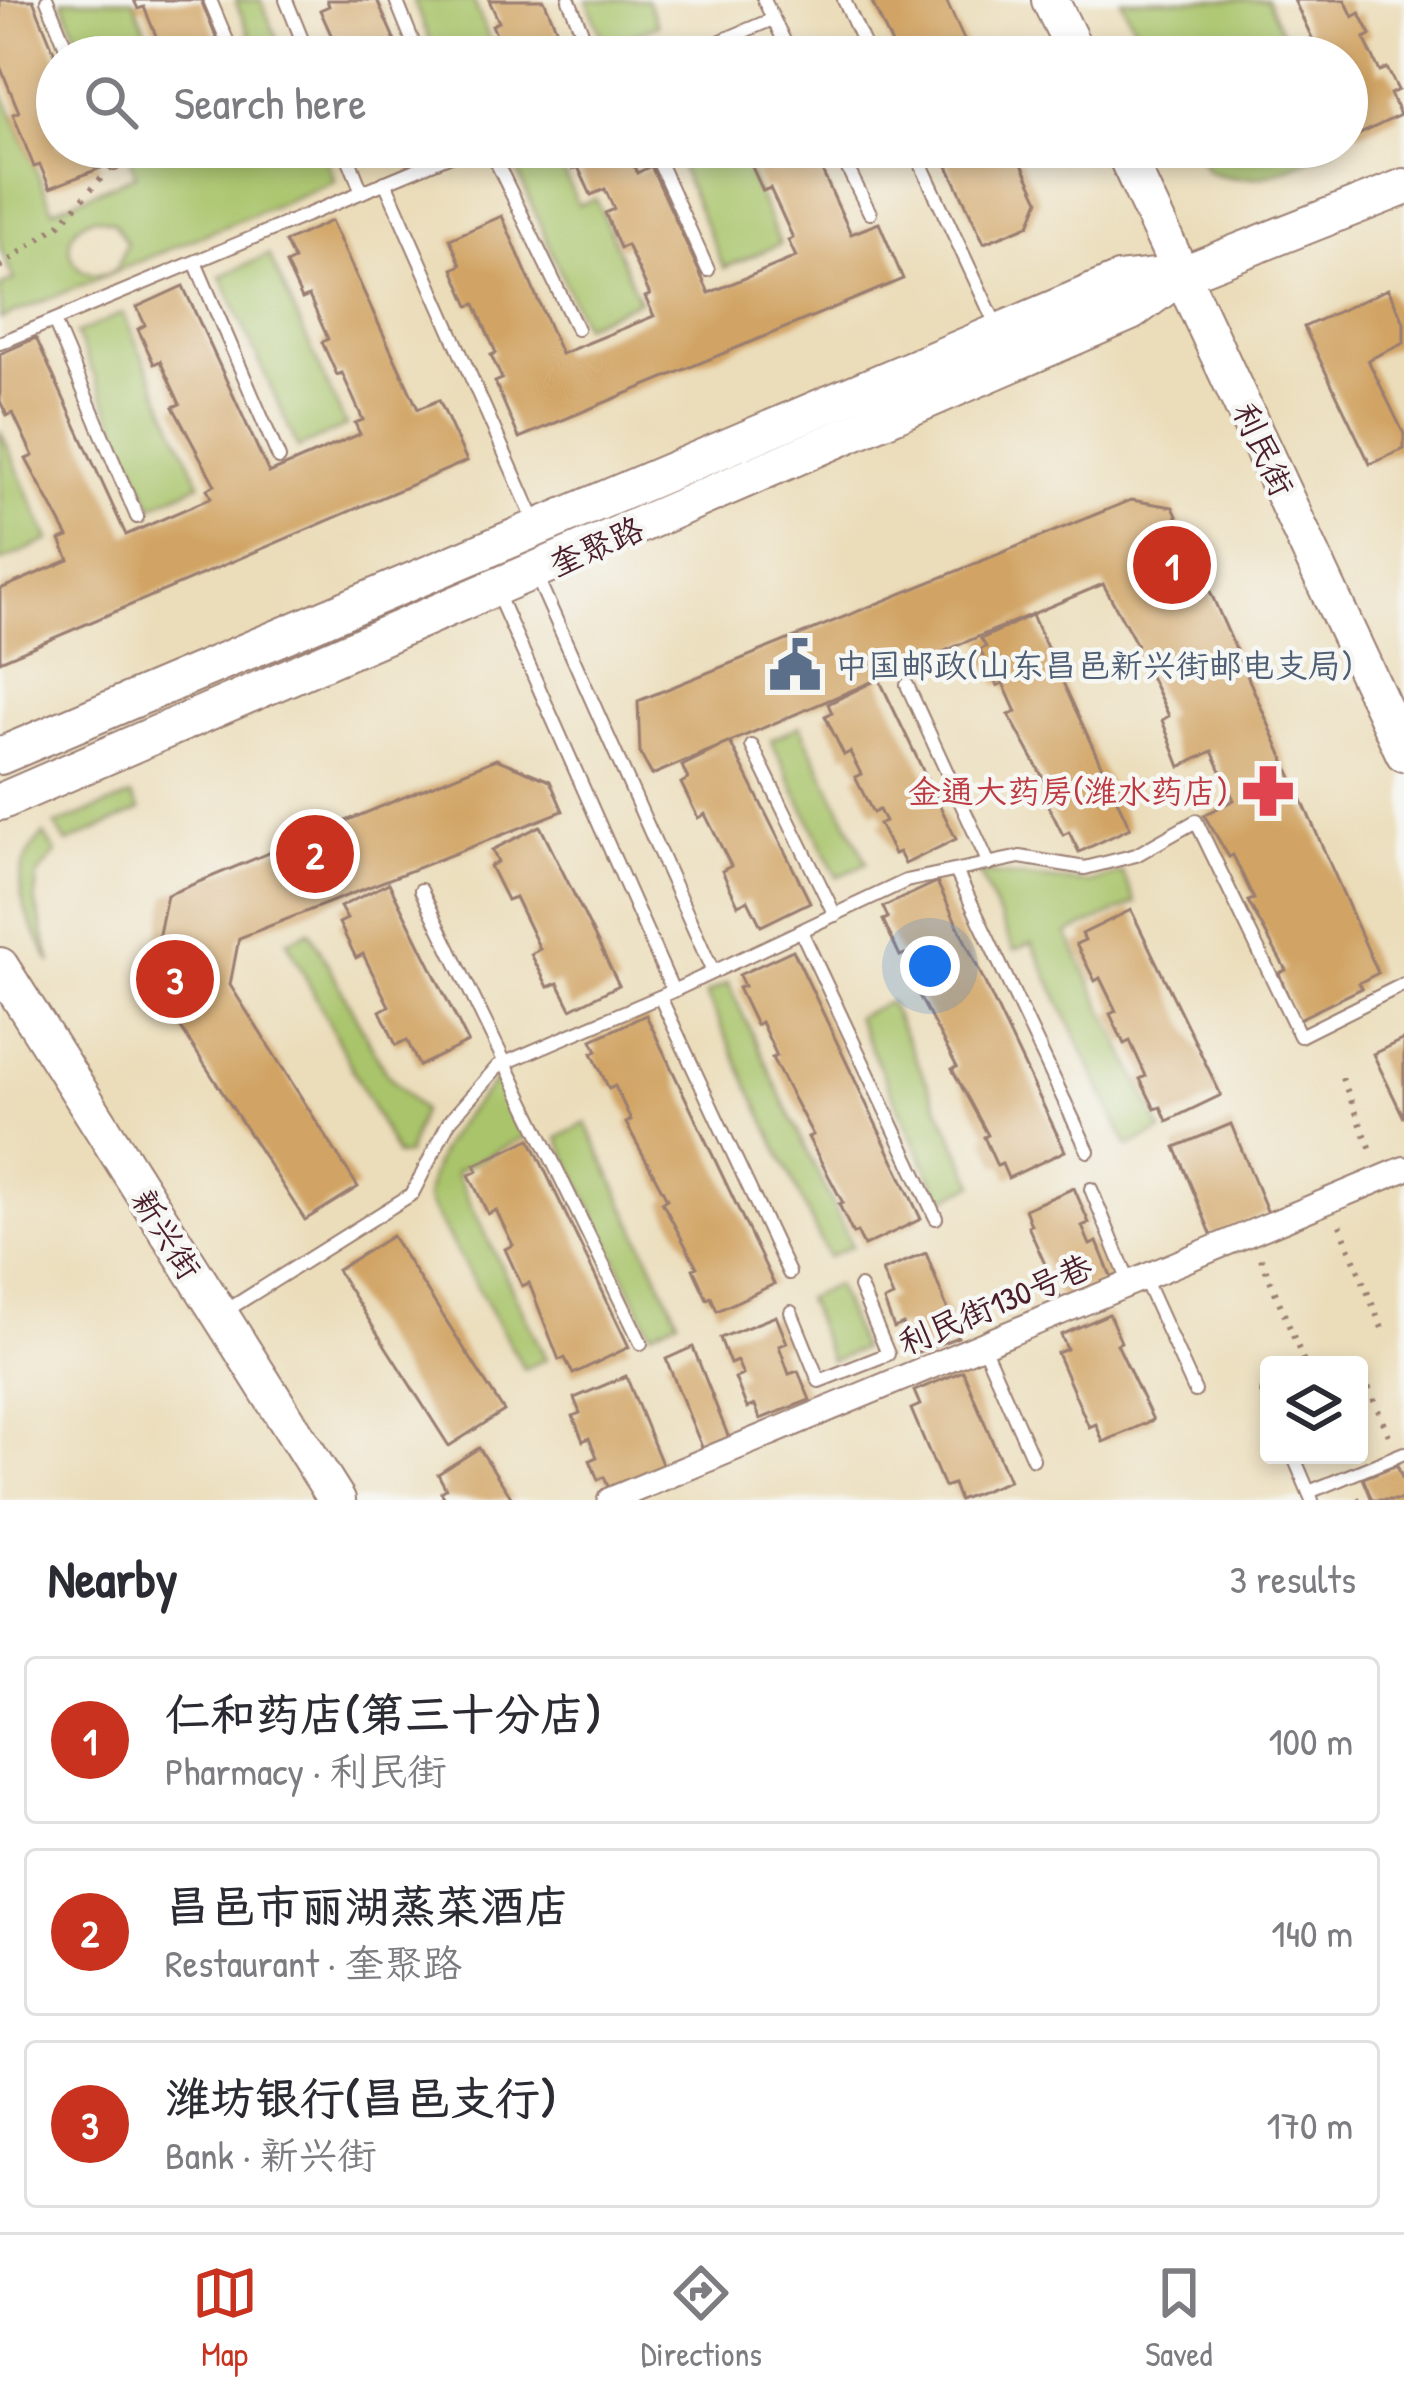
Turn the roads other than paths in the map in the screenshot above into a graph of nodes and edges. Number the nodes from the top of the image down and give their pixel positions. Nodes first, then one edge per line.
1 (47, 0) edge
2 (210, 0) edge
3 (286, 0) edge
4 (396, 0) edge
5 (569, 0) edge
6 (764, 0) edge
7 (844, 0) edge
8 (1050, 0) edge
9 (773, 19) junction
10 (62, 36) edge
11 (225, 36) edge
12 (301, 36) edge
13 (410, 36) edge
14 (584, 36) edge
15 (733, 36) edge
16 (782, 36) edge
17 (861, 36) edge
18 (1068, 36) edge
19 (352, 168) edge
20 (417, 168) edge
21 (499, 168) edge
22 (662, 168) edge
23 (848, 168) edge
24 (923, 168) edge
25 (1131, 168) edge
26 (386, 182) junction
27 (1404, 187) edge
28 (362, 192) junction
29 (870, 213) dead end
30 (195, 262) junction
31 (708, 270) dead end
32 (1183, 274) junction
33 (54, 321) junction
34 (577, 328) dead end
35 (1000, 334) junction
36 (0, 344) edge
37 (279, 458) dead end
38 (137, 517) dead end
39 (539, 529) junction
40 (535, 573) junction
41 (495, 590) junction
42 (907, 685) dead end
43 (752, 746) dead end
44 (1404, 753) edge
45 (0, 755) edge
46 (0, 802) edge
47 (989, 864) junction
48 (956, 871) junction
49 (421, 890) dead end
50 (835, 915) junction
51 (801, 931) junction
52 (0, 966) edge
53 (713, 972) junction
54 (1404, 984) edge
55 (666, 994) junction
56 (505, 1062) junction
57 (1088, 1151) dead end
58 (1393, 1173) edge
59 (1091, 1189) dead end
60 (936, 1218) dead end
61 (789, 1273) dead end
62 (1137, 1280) junction
63 (860, 1287) dead end
64 (791, 1312) dead end
65 (218, 1316) junction
66 (641, 1343) dead end
67 (983, 1345) junction
68 (859, 1365) junction
69 (1195, 1391) dead end
70 (868, 1392) junction
71 (1401, 1454) edge
72 (1033, 1460) dead end
73 (1298, 1464) edge
74 (1310, 1496) edge
75 (337, 1500) edge
76 (610, 1500) edge

1 - 10 lane
2 - 11 lane
3 - 12 lane
4 - 13 lane
5 - 14 lane
6 - 9 lane
7 - 17 lane
8 - 18 main road
9 - 15 lane
9 - 16 lane
19 - 28 lane
20 - 26 lane
21 - 34 lane
22 - 31 lane
23 - 29 lane
24 - 35 lane
25 - 32 main road, 利民街
26 - 28 lane
26 - 39 lane
27 - 32 main road, 奎聚路
28 - 30 lane
30 - 33 lane
30 - 37 lane
32 - 35 main road, 奎聚路
32 - 40 main road, 奎聚路
32 - 44 main road, 利民街
33 - 36 lane
33 - 38 lane
35 - 39 main road, 奎聚路
39 - 45 main road, 奎聚路
40 - 41 main road, 奎聚路
40 - 53 lane
41 - 46 main road, 奎聚路
41 - 55 lane
42 - 47 lane
43 - 50 lane
47 - 48 lane
47 - 54 lane
48 - 50 lane
48 - 57 lane
49 - 56 lane
50 - 51 lane
51 - 53 lane
51 - 60 lane
52 - 65 main road, 新兴街
53 - 55 lane
55 - 56 lane
55 - 61 lane
56 - 65 lane
56 - 66 lane
58 - 62 street, 利民街130号巷
59 - 62 lane
62 - 67 street, 利民街130号巷
62 - 69 lane
63 - 68 lane
64 - 68 lane
65 - 75 main road, 新兴街
67 - 70 street, 利民街130号巷
67 - 72 lane
68 - 70 lane
70 - 76 street, 利民街130号巷
71 - 74 lane
73 - 74 lane

